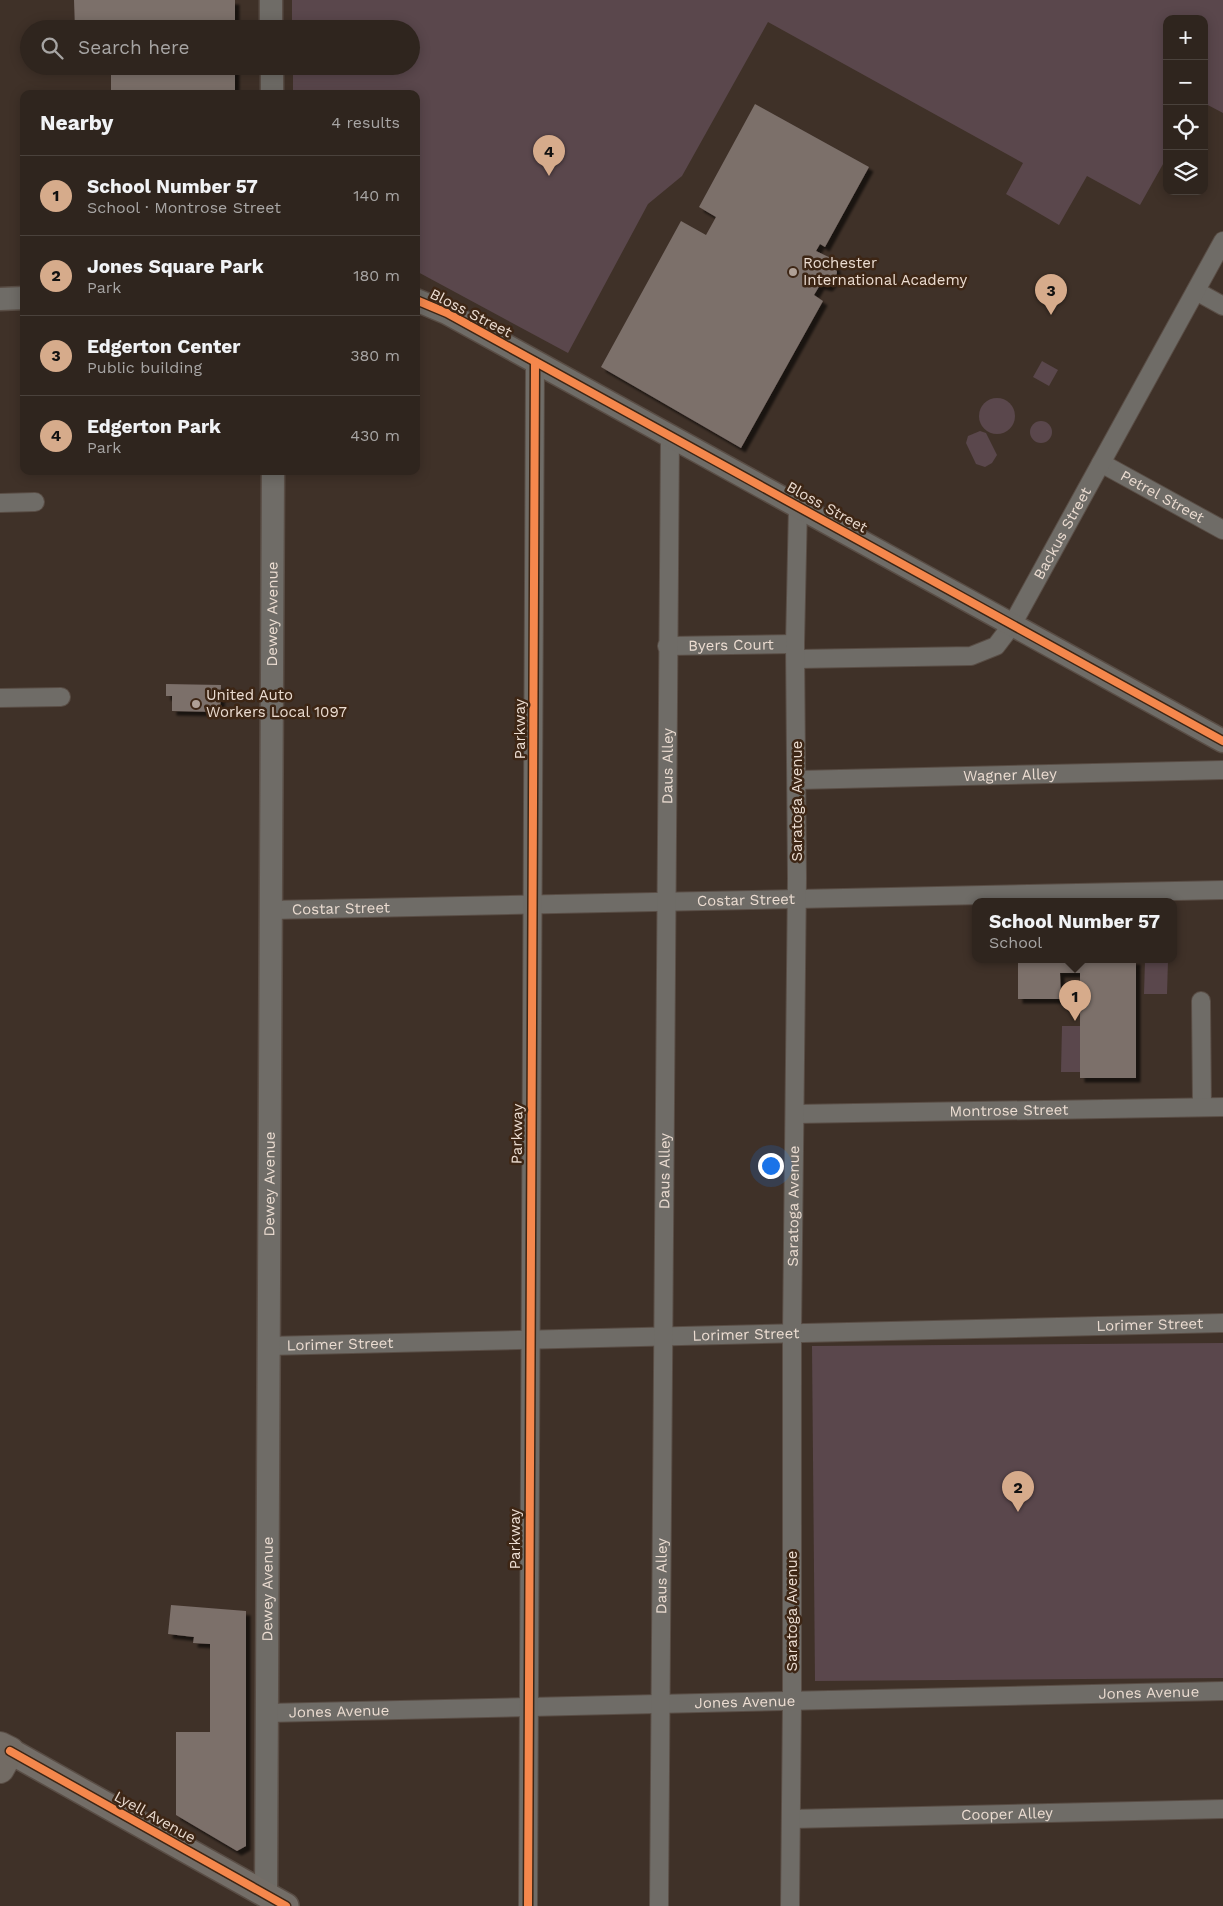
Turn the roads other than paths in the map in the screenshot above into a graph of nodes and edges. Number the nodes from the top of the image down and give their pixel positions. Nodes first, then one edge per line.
1 (271, 0) edge
2 (272, 20) edge
3 (272, 75) edge
4 (272, 90) edge
5 (1223, 241) edge
6 (1196, 291) junction
7 (20, 298) edge
8 (0, 299) edge
9 (420, 302) edge
10 (1223, 306) edge
11 (535, 362) junction
12 (670, 436) junction
13 (1101, 463) junction
14 (273, 475) edge
15 (35, 502) dead end
16 (0, 503) edge
17 (798, 506) junction
18 (1223, 530) edge
19 (1012, 624) junction
20 (667, 646) junction
21 (796, 652) junction
22 (0, 698) edge
23 (61, 698) dead end
24 (1223, 741) edge
25 (1223, 770) edge
26 (798, 780) junction
27 (1223, 890) edge
28 (797, 898) junction
29 (667, 903) junction
30 (533, 905) junction
31 (270, 910) junction
32 (1201, 1001) dead end
33 (1202, 1107) junction
34 (1223, 1107) edge
35 (795, 1114) junction
36 (1223, 1323) edge
37 (792, 1334) junction
38 (663, 1337) junction
39 (529, 1340) junction
40 (268, 1346) junction
41 (1223, 1691) edge
42 (792, 1701) junction
43 (660, 1704) junction
44 (528, 1707) junction
45 (267, 1713) junction
46 (3, 1755) edge
47 (1223, 1809) edge
48 (791, 1819) junction
49 (276, 1900) edge
50 (528, 1906) edge
51 (659, 1906) edge
52 (790, 1906) edge

1 - 2 street
3 - 4 street
5 - 6 street, Backus Street
6 - 10 street
6 - 13 street, Backus Street
7 - 8 street
9 - 11 street, Bloss Street
11 - 12 street, Bloss Street
11 - 30 street, Parkway
12 - 17 street, Bloss Street
12 - 20 street, Daus Alley
13 - 18 street, Petrel Street
13 - 19 street, Backus Street
14 - 31 street, Dewey Avenue
15 - 16 street
17 - 19 street, Bloss Street
17 - 21 street, Saratoga Avenue
19 - 21 street, Backus Street
19 - 24 street, Bloss Street
20 - 21 street, Byers Court
20 - 29 street, Daus Alley
21 - 26 street, Saratoga Avenue
22 - 23 street
25 - 26 street, Wagner Alley
26 - 28 street, Saratoga Avenue
27 - 28 street, Costar Street
28 - 29 street, Costar Street
28 - 35 street, Saratoga Avenue
29 - 30 street, Costar Street
29 - 38 street, Daus Alley
30 - 31 street, Costar Street
30 - 39 street, Parkway
31 - 40 street, Dewey Avenue
32 - 33 street
33 - 34 street, Montrose Street
33 - 35 street, Montrose Street
35 - 37 street, Saratoga Avenue
36 - 37 street, Lorimer Street
37 - 38 street, Lorimer Street
37 - 42 street, Saratoga Avenue
38 - 39 street, Lorimer Street
38 - 43 street, Daus Alley
39 - 40 street, Lorimer Street
39 - 44 street, Parkway
40 - 45 street, Dewey Avenue
41 - 42 street, Jones Avenue
42 - 43 street, Jones Avenue
42 - 48 street, Saratoga Avenue
43 - 44 street, Jones Avenue
43 - 51 street, Daus Alley
44 - 45 street, Jones Avenue
44 - 50 street, Parkway
45 - 49 street, Dewey Avenue
46 - 49 main road, Lyell Avenue
47 - 48 street, Cooper Alley
48 - 52 street, Saratoga Avenue

